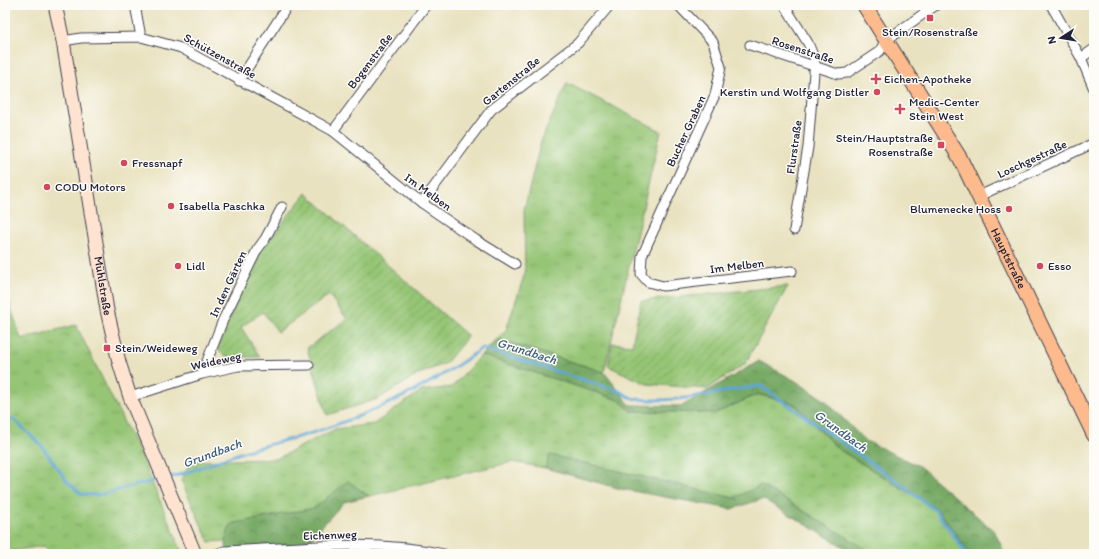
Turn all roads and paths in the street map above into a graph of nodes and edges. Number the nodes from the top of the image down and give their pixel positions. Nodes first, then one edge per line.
1 (55, 5) edge
2 (135, 5) edge
3 (288, 5) edge
4 (426, 5) edge
5 (610, 5) edge
6 (678, 5) edge
7 (784, 5) edge
8 (864, 5) edge
9 (936, 5) edge
10 (1051, 5) edge
11 (141, 37) junction
12 (63, 41) junction
13 (885, 41) junction
14 (750, 46) dead end
15 (1094, 49) edge
16 (1081, 58) junction
17 (814, 66) junction
18 (239, 80) junction
19 (1094, 89) edge
20 (333, 131) junction
21 (1094, 143) edge
22 (980, 196) junction
23 (422, 203) junction
24 (282, 207) dead end
25 (794, 230) dead end
26 (515, 264) dead end
27 (792, 271) dead end
28 (641, 274) joint
29 (310, 365) dead end
30 (202, 374) junction
31 (130, 397) junction
32 (1094, 435) edge
33 (195, 554) edge
34 (217, 554) edge
35 (444, 554) edge

1 - 12 street, Mühlstraße
2 - 11 street
3 - 18 street
4 - 20 street, Bogenstraße
5 - 23 street, Gartenstraße
6 - 28 street, Bucher Graben
7 - 17 street, Flurstraße
8 - 13 main road, Hauptstraße
9 - 13 street, Rosenstraße
10 - 16 street
11 - 12 street, Schützenstraße
11 - 18 street, Schützenstraße
12 - 31 street, Mühlstraße
13 - 17 street, Rosenstraße
13 - 22 main road, Hauptstraße
14 - 17 street, Rosenstraße
15 - 16 street
16 - 19 street
17 - 25 street, Flurstraße
18 - 20 street, Schützenstraße
20 - 23 street, Im Melben
21 - 22 street, Loschgestraße
22 - 32 main road, Hauptstraße
23 - 26 street, Im Melben
24 - 30 street, In den Gärten
27 - 28 street, Im Melben
29 - 30 street, Weideweg
30 - 31 street, Weideweg
31 - 33 street, Mühlstraße
34 - 35 street, Eichenweg

